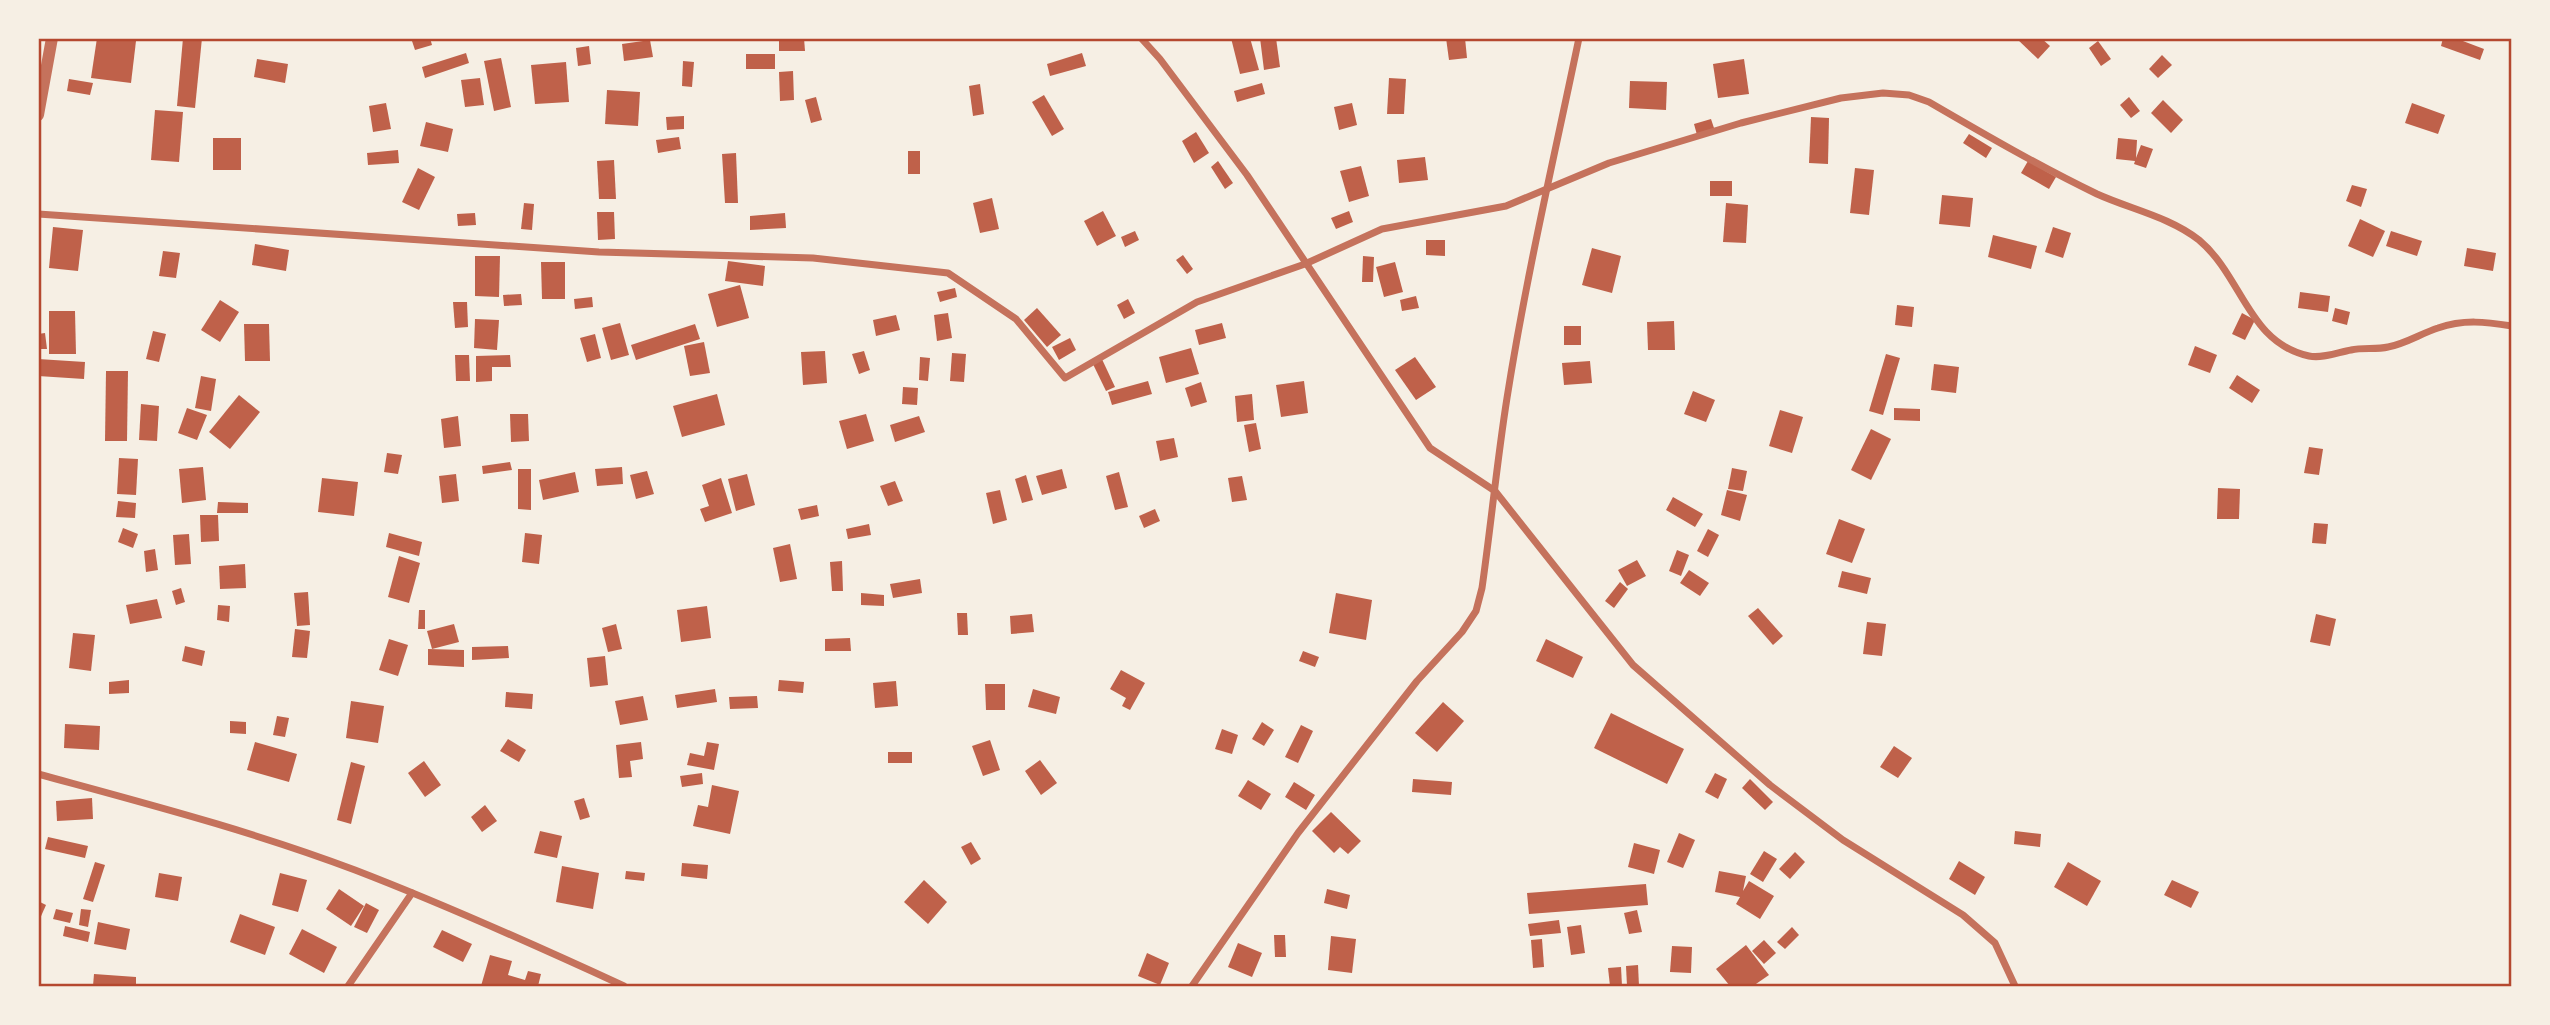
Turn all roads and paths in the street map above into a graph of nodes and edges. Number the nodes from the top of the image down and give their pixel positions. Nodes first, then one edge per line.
1 (52, 38) edge
2 (1141, 38) edge
3 (1579, 38) edge
4 (38, 115) edge
5 (1545, 190) junction
6 (38, 214) edge
7 (1306, 264) junction
8 (2511, 326) edge
9 (1495, 491) junction
10 (38, 774) edge
11 (412, 893) junction
12 (348, 986) edge
13 (624, 986) edge
14 (1192, 986) edge
15 (2015, 986) edge

1 - 4 street
2 - 7 street
3 - 5 street
5 - 7 street
5 - 8 street
5 - 9 street
6 - 7 street
7 - 9 street
9 - 14 street
9 - 15 street
10 - 11 street
11 - 12 street
11 - 13 street

